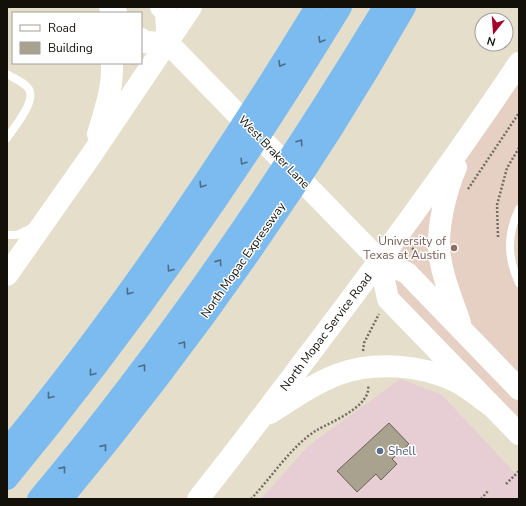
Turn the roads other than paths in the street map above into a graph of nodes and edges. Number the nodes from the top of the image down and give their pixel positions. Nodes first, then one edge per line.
1 (161, 7) edge
2 (191, 7) edge
3 (316, 7) edge
4 (341, 7) edge
5 (410, 7) edge
6 (395, 12) edge
7 (142, 40) edge
8 (168, 43) junction
9 (519, 63) edge
10 (112, 64) edge
11 (7, 74) edge
12 (7, 138) edge
13 (466, 143) junction
14 (90, 157) junction
15 (519, 209) edge
16 (47, 220) junction
17 (7, 235) edge
18 (380, 260) junction
19 (7, 275) edge
20 (519, 282) edge
21 (461, 328) junction
22 (519, 389) edge
23 (490, 405) junction
24 (259, 420) junction
25 (519, 434) edge
26 (7, 450) edge
27 (7, 478) edge
28 (38, 499) edge
29 (62, 499) edge
30 (198, 499) edge

1 - 8 main road
2 - 8 main road
3 -> 26 highway
4 -> 27 highway
5 - 6 highway
28 -> 6 highway
29 -> 6 highway, North Mopac Expressway
7 - 8 main road
8 - 14 main road
8 - 18 main road, West Braker Lane
9 - 13 main road, North Mopac Service Road
10 - 14 main road
11 - 12 lane
13 - 18 main road, North Mopac Service Road
13 - 21 main road
14 - 16 main road
15 - 20 lane
16 - 17 lane
16 - 19 main road
18 - 21 main road, West Braker Lane
18 - 23 main road
18 - 24 main road, North Mopac Service Road
21 - 22 main road, West Braker Lane
23 - 24 main road
23 - 25 main road
24 - 30 main road, North Mopac Service Road

